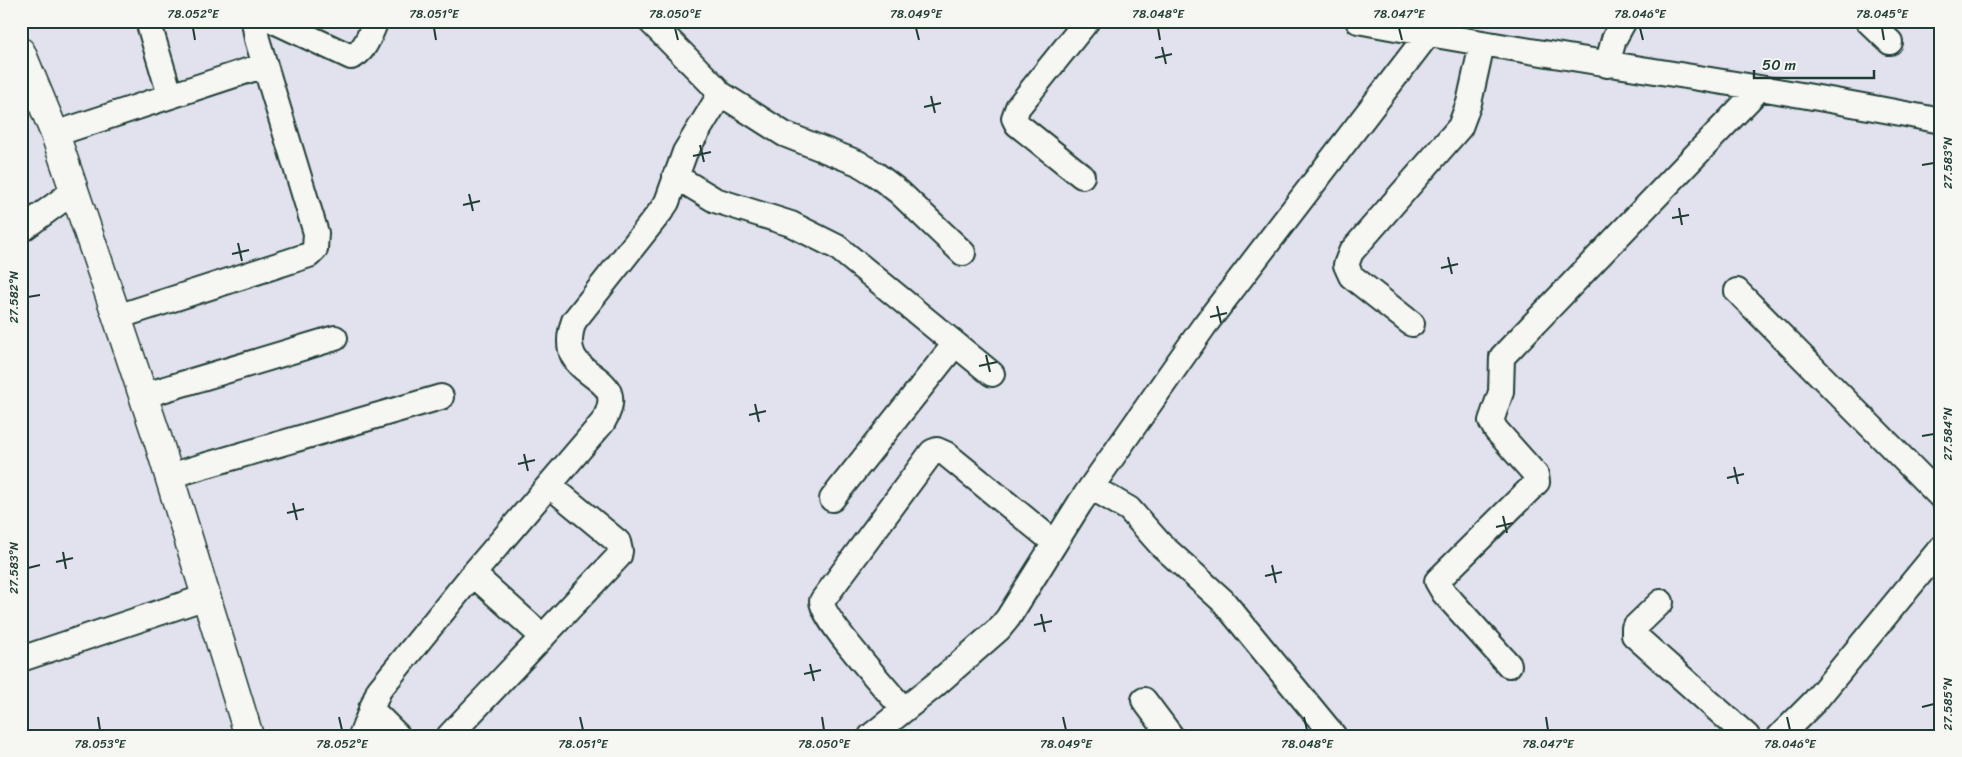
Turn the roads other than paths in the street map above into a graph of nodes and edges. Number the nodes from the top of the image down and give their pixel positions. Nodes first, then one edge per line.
1 (148, 21) edge
2 (254, 21) edge
3 (274, 21) edge
4 (376, 21) edge
5 (650, 21) edge
6 (1087, 21) edge
7 (1358, 21) edge
8 (1868, 21) edge
9 (1428, 34) junction
10 (1890, 42) dead end
11 (1482, 44) junction
12 (1614, 44) edge
13 (21, 52) edge
14 (265, 64) junction
15 (1759, 88) junction
16 (718, 92) junction
17 (29, 95) edge
18 (170, 96) junction
19 (1941, 121) edge
20 (56, 134) junction
21 (675, 176) junction
22 (1082, 176) dead end
23 (74, 191) junction
24 (21, 230) edge
25 (963, 253) dead end
26 (1738, 291) dead end
27 (117, 317) junction
28 (1412, 324) dead end
29 (335, 338) dead end
30 (955, 344) junction
31 (992, 374) dead end
32 (142, 396) junction
33 (441, 397) dead end
34 (169, 476) junction
35 (549, 484) junction
36 (1091, 488) junction
37 (1941, 497) edge
38 (832, 499) dead end
39 (1055, 543) junction
40 (1941, 548) edge
41 (473, 574) junction
42 (206, 598) junction
43 (1660, 602) dead end
44 (543, 637) junction
45 (21, 660) edge
46 (1509, 665) dead end
47 (1144, 700) dead end
48 (371, 709) junction
49 (904, 710) junction
50 (249, 736) edge
51 (361, 736) edge
52 (398, 736) edge
53 (449, 736) edge
54 (871, 736) edge
55 (1171, 736) edge
56 (1334, 736) edge
57 (1746, 736) edge
58 (1780, 736) edge

1 - 18 street
2 - 14 street
3 - 4 street
5 - 16 street
6 - 22 street
7 - 9 street
8 - 10 street
9 - 11 street
9 - 36 street
11 - 12 street
11 - 28 street
12 - 15 street
13 - 17 main road
14 - 18 street
14 - 27 street
15 - 19 street
15 - 46 street
16 - 21 street
16 - 25 street
17 - 20 main road
18 - 20 street
20 - 23 main road
21 - 30 street
21 - 35 street
23 - 24 street
23 - 27 main road
26 - 37 street
27 - 32 main road
29 - 32 street
30 - 31 street
30 - 38 street
32 - 34 main road
33 - 34 street
34 - 42 main road
35 - 41 street
35 - 44 street
36 - 39 street
36 - 56 street
39 - 49 street
39 - 49 street
40 - 58 street
41 - 44 street
41 - 48 street
42 - 45 street
42 - 50 main road
43 - 57 street
44 - 53 street
47 - 55 street
48 - 51 street
48 - 52 street
49 - 54 street

